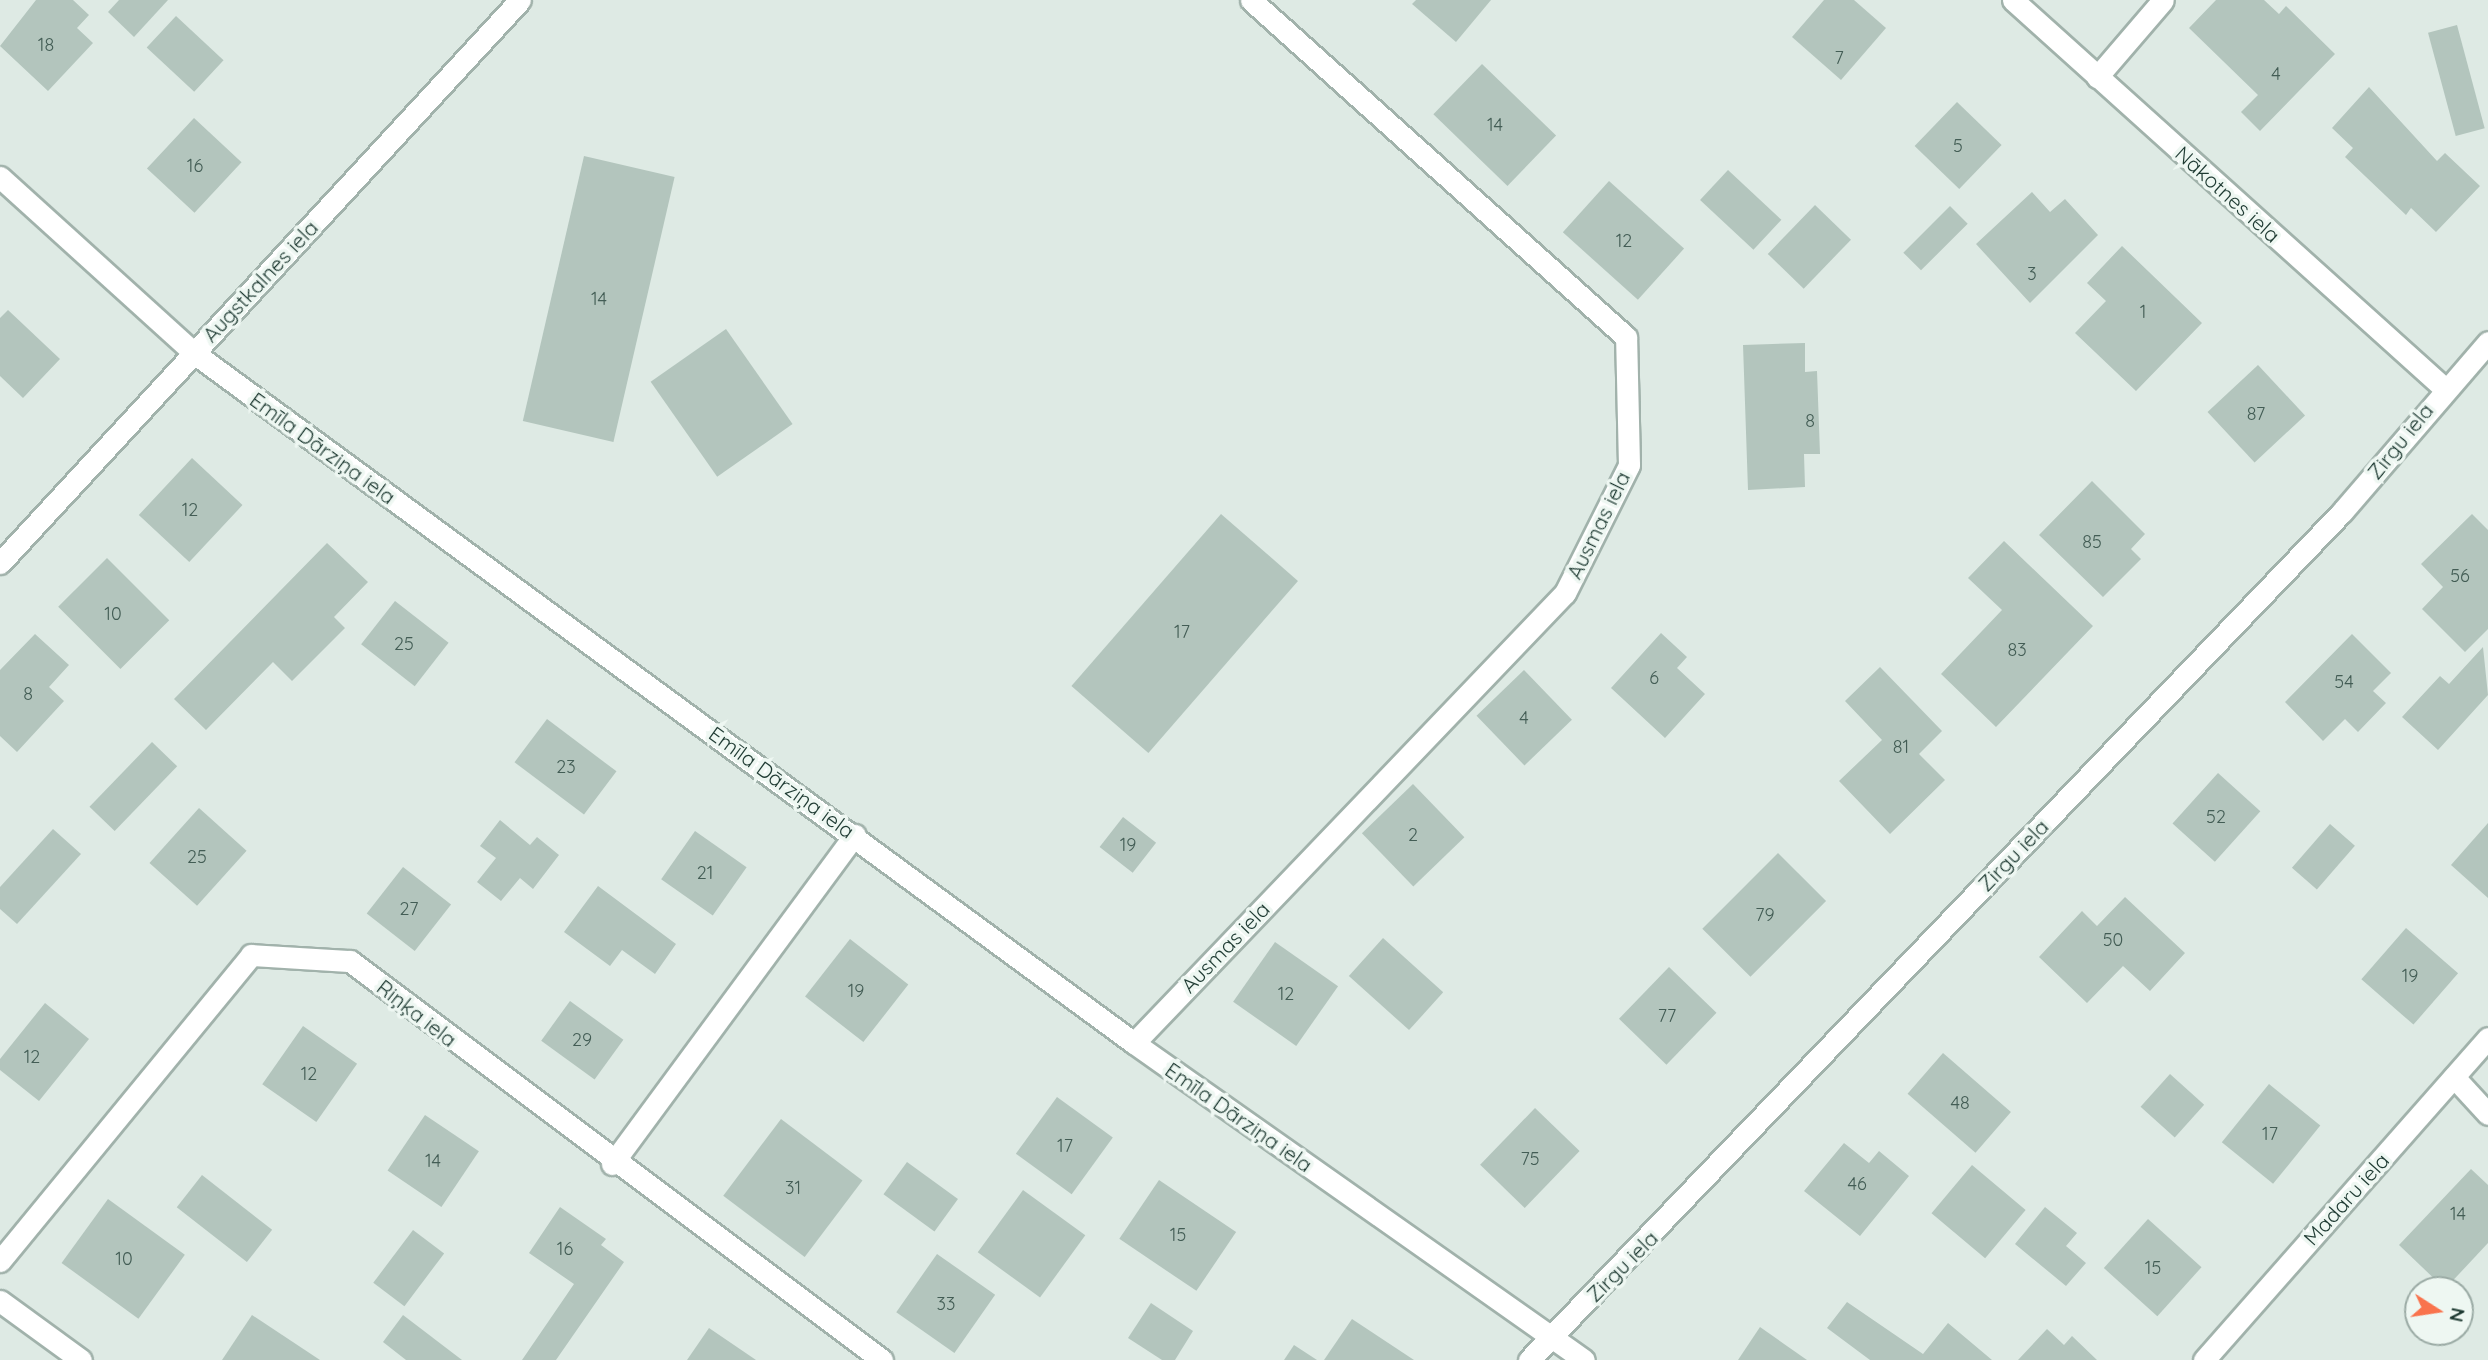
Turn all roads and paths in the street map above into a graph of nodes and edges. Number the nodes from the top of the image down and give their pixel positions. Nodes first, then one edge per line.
1 (520, 0) edge
2 (1251, 0) edge
3 (2013, 0) edge
4 (2163, 0) edge
5 (2096, 77) junction
6 (0, 177) edge
7 (2488, 342) edge
8 (194, 353) junction
9 (2443, 387) junction
10 (0, 563) edge
11 (855, 835) junction
12 (2488, 1038) edge
13 (1134, 1043) junction
14 (2454, 1077) junction
15 (2488, 1114) edge
16 (612, 1164) junction
17 (0, 1261) edge
18 (0, 1301) edge
19 (1547, 1335) junction
20 (81, 1360) edge
21 (882, 1360) edge
22 (1529, 1360) edge
23 (1584, 1360) edge
24 (2204, 1360) edge

1 - 8 street, Augstkalnes iela
2 - 13 street, Ausmas iela
3 - 5 street, Nākotnes iela
4 - 5 street
5 - 9 street, Nākotnes iela
6 - 8 street, Emīla Dārziņa iela
7 - 9 street, Zirgu iela
8 - 10 street, Augstkalnes iela
8 - 11 street, Emīla Dārziņa iela
9 - 19 street, Zirgu iela
11 - 13 street, Emīla Dārziņa iela
11 - 16 street
12 - 14 street, Madaru iela
13 - 19 street, Emīla Dārziņa iela
14 - 15 street
14 - 24 street, Madaru iela
16 - 17 street, Riņķa iela
16 - 21 street, Riņķa iela
18 - 20 street
19 - 22 street, Zirgu iela
19 - 23 street, Emīla Dārziņa iela

